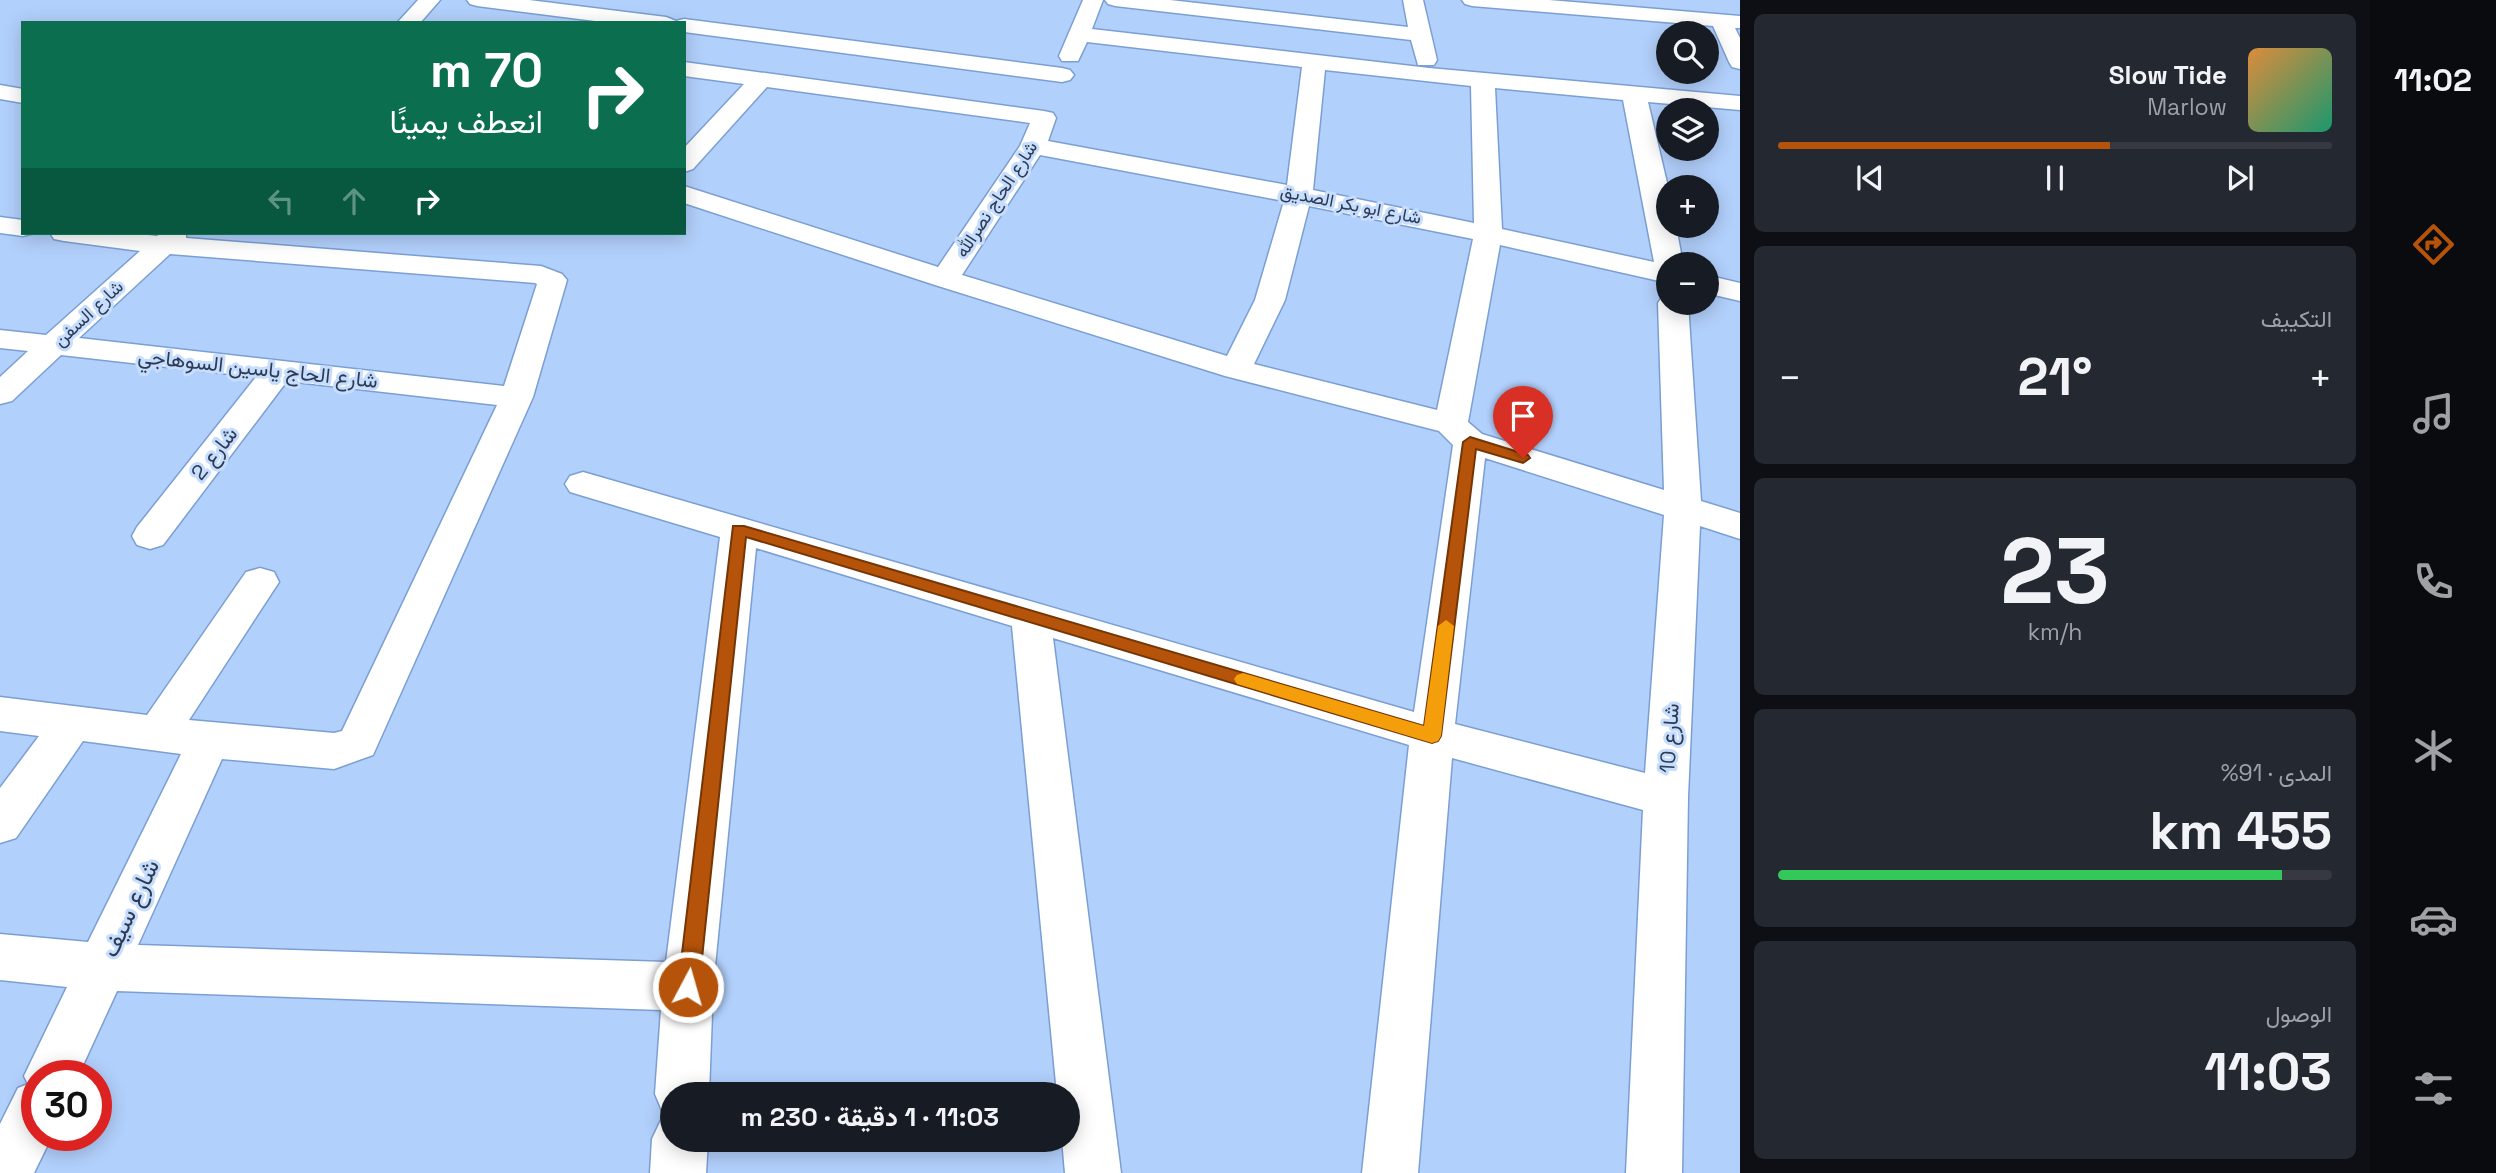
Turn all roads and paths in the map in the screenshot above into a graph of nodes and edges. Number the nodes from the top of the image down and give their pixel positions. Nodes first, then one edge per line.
1 (430, 0) edge
2 (477, 0) edge
3 (1093, 0) edge
4 (1115, 0) edge
5 (1413, 0) edge
6 (1472, 0) edge
7 (530, 10) edge
8 (681, 18) edge
9 (410, 21) edge
10 (645, 21) edge
11 (1730, 21) edge
12 (1079, 34) junction
13 (1421, 35) junction
14 (1314, 62) junction
15 (1740, 62) edge
16 (686, 69) edge
17 (1062, 75) junction
18 (1429, 75) junction
19 (1483, 80) junction
20 (760, 81) junction
21 (0, 92) edge
22 (1634, 94) junction
23 (21, 96) edge
24 (1740, 103) edge
25 (1044, 118) junction
26 (1033, 146) junction
27 (686, 161) edge
28 (1299, 193) junction
29 (686, 195) edge
30 (0, 225) edge
31 (21, 228) edge
32 (1488, 232) junction
33 (99, 235) edge
34 (169, 239) edge
35 (1667, 252) edge
36 (1656, 271) edge
37 (944, 279) junction
38 (1719, 287) edge
39 (1740, 292) edge
40 (1673, 315) edge
41 (0, 339) edge
42 (53, 345) junction
43 (1237, 369) junction
44 (278, 371) junction
45 (0, 394) edge
46 (517, 397) junction
47 (1460, 433) junction
48 (583, 484) dead end
49 (1684, 508) junction
50 (1740, 526) edge
51 (739, 530) junction
52 (150, 536) dead end
53 (260, 582) dead end
54 (1031, 616) junction
55 (0, 714) edge
56 (73, 722) junction
57 (158, 733) junction
58 (1432, 736) junction
59 (209, 740) junction
60 (1666, 797) junction
61 (0, 824) edge
62 (0, 957) edge
63 (103, 967) junction
64 (688, 987) junction
65 (59, 1060) edge
66 (683, 1082) edge
67 (21, 1140) edge
68 (679, 1152) edge
69 (5, 1173) edge
70 (678, 1173) edge
71 (1093, 1173) edge
72 (1390, 1173) edge
73 (1654, 1173) edge

1 - 9 street
2 - 7 street
3 - 12 street, شارع الحاج نصرالله
4 - 13 street
5 - 13 street
6 - 11 street
7 - 10 street
8 - 17 street
11 - 15 street
12 - 14 street
12 - 17 street, شارع الحاج نصرالله
13 - 18 street
14 - 18 street
14 - 28 street
16 - 20 street
17 - 25 street, شارع الحاج نصرالله
18 - 19 street
19 - 22 street
19 - 32 street
20 - 25 street
20 - 27 street
21 - 23 street
22 - 24 street
22 - 35 street
25 - 26 street, شارع الحاج نصرالله
26 - 28 street, شارع ابو بكر الصديق
26 - 37 street, شارع الحاج نصرالله
28 - 32 street, شارع ابو بكر الصديق
28 - 43 street
29 - 37 street
30 - 31 street
32 - 36 street, شارع ابو بكر الصديق
32 - 47 street
33 - 34 street
34 - 42 street, شارع السفن
34 - 46 street
37 - 43 street
38 - 39 street
40 - 49 street, شارع 10
41 - 42 street, شارع الحاج ياسين السوهاجي
42 - 44 street, شارع الحاج ياسين السوهاجي
42 - 45 street, شارع السفن
43 - 47 street
44 - 46 street, شارع الحاج ياسين السوهاجي
44 - 52 street, شارع 2
46 - 59 street
47 - 49 street
47 - 58 street
48 - 51 street
49 - 50 street
49 - 60 street, شارع 10
51 - 54 street
51 - 64 street
53 - 57 street
54 - 58 street
54 - 71 street
55 - 56 street
56 - 57 street
56 - 61 street
57 - 59 street
58 - 60 street
58 - 72 street
59 - 63 street, شارع سيف
60 - 73 street, شارع 10
62 - 63 street
63 - 64 street
63 - 65 street, شارع سيف
64 - 66 street
67 - 69 street
68 - 70 street

